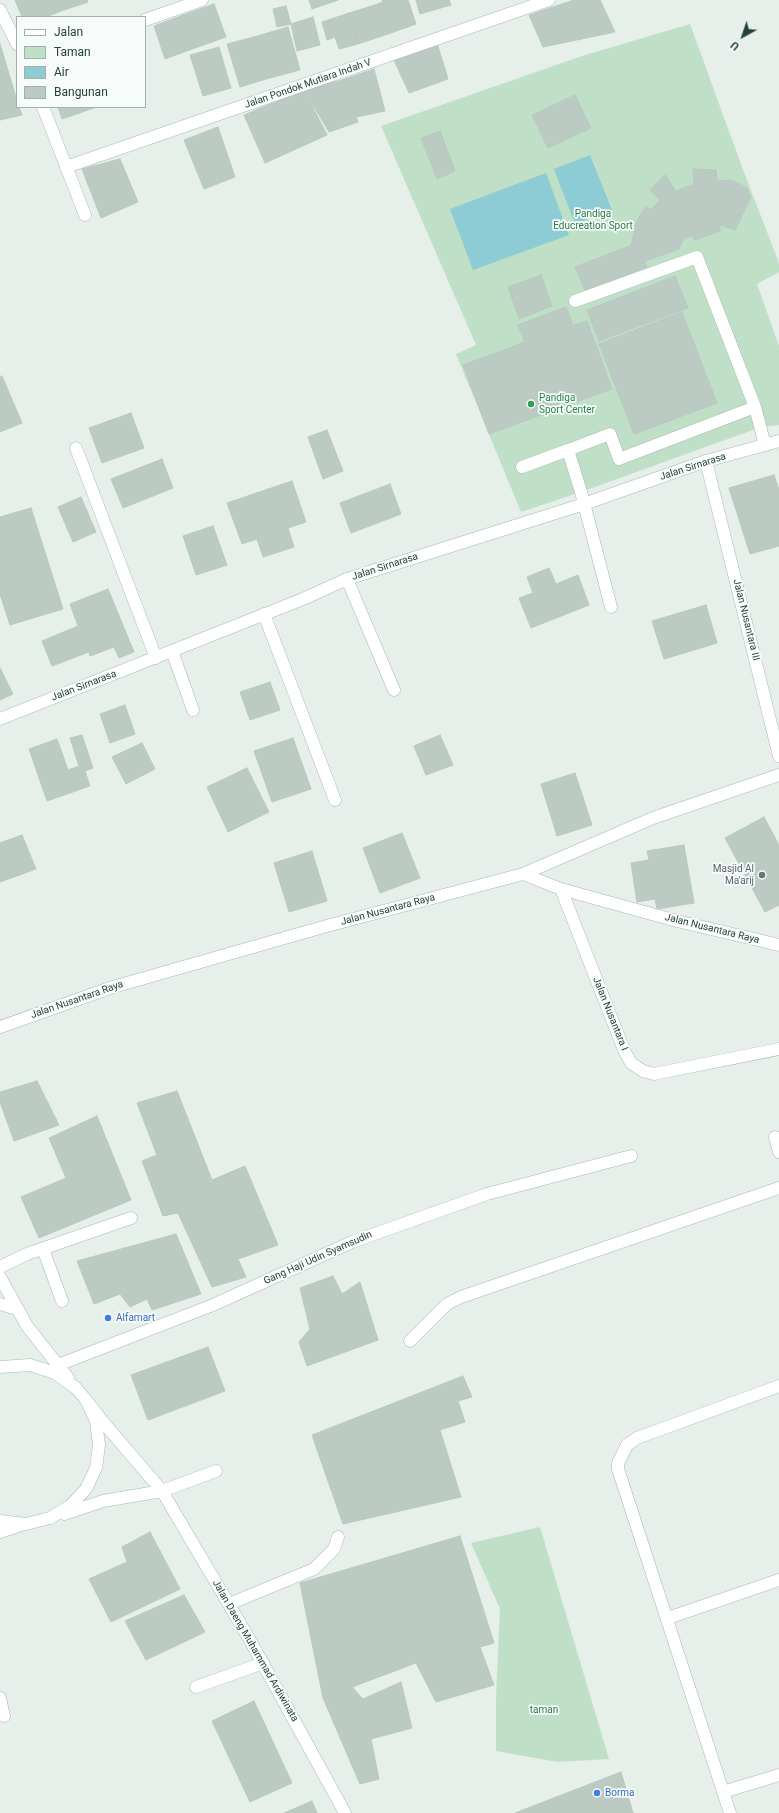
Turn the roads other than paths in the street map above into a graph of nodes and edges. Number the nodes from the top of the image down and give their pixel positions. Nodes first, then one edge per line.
1 (202, 0) edge
2 (550, 0) edge
3 (0, 10) edge
4 (146, 20) edge
5 (16, 42) edge
6 (43, 108) edge
7 (66, 167) junction
8 (85, 215) dead end
9 (575, 301) dead end
10 (755, 407) junction
11 (779, 441) edge
12 (765, 445) junction
13 (76, 448) dead end
14 (568, 450) junction
15 (706, 462) junction
16 (522, 467) dead end
17 (584, 504) junction
18 (347, 578) junction
19 (611, 607) dead end
20 (264, 614) junction
21 (172, 651) junction
22 (156, 658) junction
23 (394, 690) dead end
24 (193, 710) dead end
25 (0, 719) edge
26 (779, 755) edge
27 (779, 775) edge
28 (335, 800) dead end
29 (523, 874) junction
30 (561, 889) junction
31 (779, 945) edge
32 (0, 1026) edge
33 (779, 1050) edge
34 (775, 1137) dead end
35 (779, 1152) edge
36 (631, 1156) dead end
37 (779, 1188) edge
38 (130, 1218) dead end
39 (43, 1249) junction
40 (0, 1267) edge
41 (0, 1277) edge
42 (62, 1301) dead end
43 (0, 1304) edge
44 (17, 1309) junction
45 (410, 1341) dead end
46 (58, 1365) junction
47 (0, 1367) edge
48 (779, 1386) edge
49 (76, 1388) junction
50 (86, 1400) junction
51 (216, 1471) dead end
52 (162, 1491) junction
53 (50, 1518) junction
54 (0, 1521) edge
55 (26, 1524) junction
56 (0, 1532) edge
57 (338, 1537) dead end
58 (779, 1580) edge
59 (229, 1604) junction
60 (668, 1618) junction
61 (263, 1663) junction
62 (196, 1687) dead end
63 (0, 1698) edge
64 (4, 1716) dead end
65 (779, 1775) edge
66 (723, 1792) junction
67 (345, 1813) edge
68 (730, 1813) edge

1 - 4 street
2 - 7 street, Jalan Pondok Mutiara Indah V
3 - 5 street
6 - 7 street
7 - 8 street
9 - 10 street
10 - 12 street
10 - 14 street
11 - 12 street, Jalan Sirnarasa
12 - 15 street, Jalan Sirnarasa
13 - 22 street
14 - 16 street
14 - 17 street
15 - 17 street, Jalan Sirnarasa
15 - 26 street, Jalan Nusantara III
17 - 18 street, Jalan Sirnarasa
17 - 19 street
18 - 20 street, Jalan Sirnarasa
18 - 23 street
20 - 21 street, Jalan Sirnarasa
20 - 28 street
21 - 22 street, Jalan Sirnarasa
21 - 24 street
22 - 25 street, Jalan Sirnarasa
27 - 29 street
29 - 30 street, Jalan Nusantara Raya
29 - 32 street, Jalan Nusantara Raya
30 - 31 street, Jalan Nusantara Raya
30 - 33 street, Jalan Nusantara I
34 - 35 street
36 - 46 street, Gang Haji Udin Syamsudin
37 - 45 street
38 - 39 street
39 - 40 street
39 - 42 street
41 - 44 street
43 - 44 street
44 - 46 street
46 - 49 street
47 - 49 street
48 - 60 street
49 - 50 street
50 - 52 street, Jalan Daeng Muhammad Ardiwinata
50 - 53 street
51 - 52 street
52 - 53 street
52 - 59 street, Jalan Daeng Muhammad Ardiwinata
53 - 55 street
54 - 55 street
55 - 56 street
57 - 59 street
58 - 60 street
59 - 61 street, Jalan Daeng Muhammad Ardiwinata
60 - 66 street
61 - 62 street
61 - 67 street, Jalan Daeng Muhammad Ardiwinata
63 - 64 street
65 - 66 street
66 - 68 street

